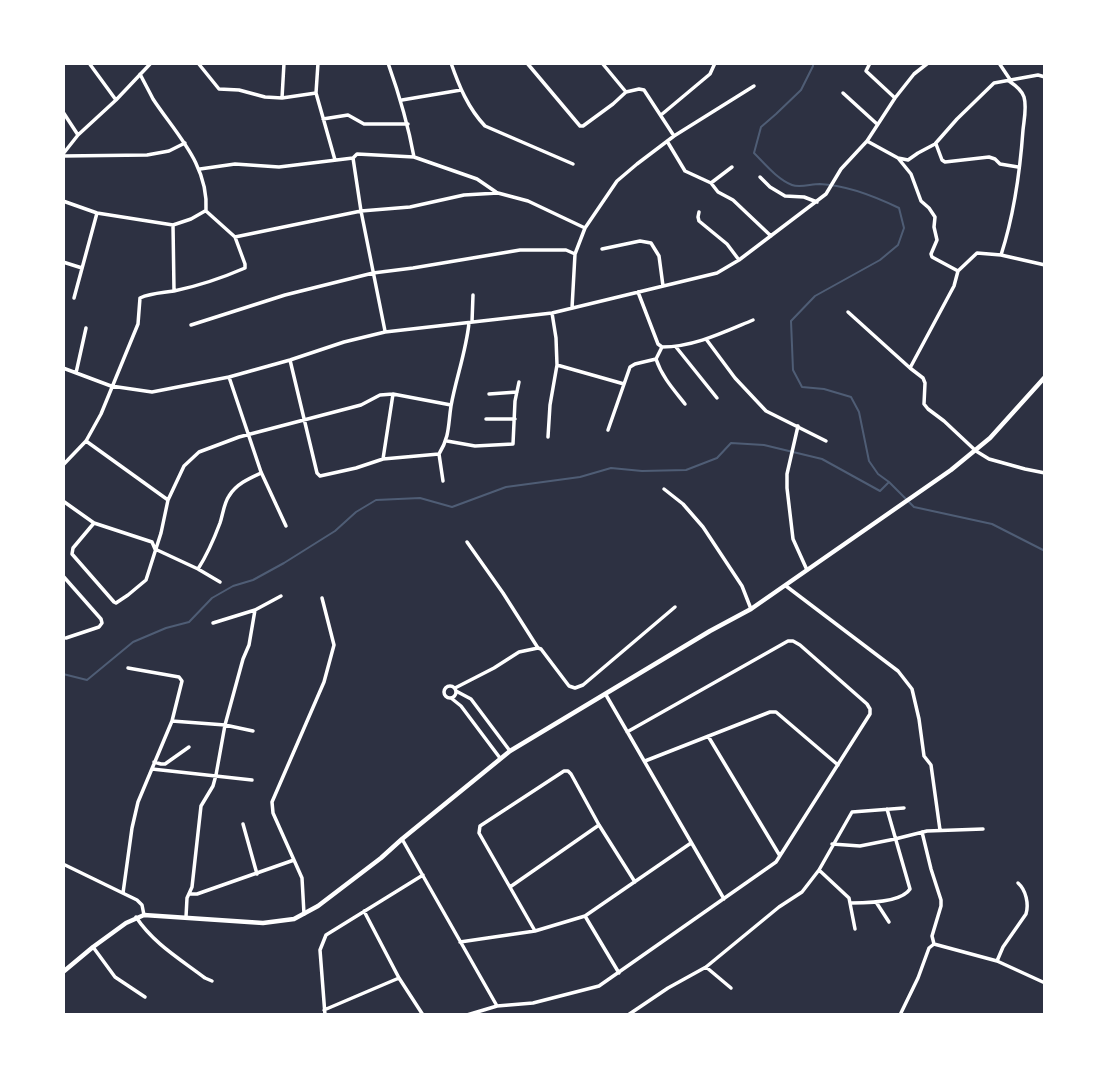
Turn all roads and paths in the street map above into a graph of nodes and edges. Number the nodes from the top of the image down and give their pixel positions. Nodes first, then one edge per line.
1 (89, 63) edge
2 (151, 63) edge
3 (198, 63) edge
4 (284, 63) edge
5 (318, 63) edge
6 (388, 63) edge
7 (451, 63) edge
8 (527, 63) edge
9 (602, 63) edge
10 (715, 63) edge
11 (870, 63) edge
12 (928, 63) edge
13 (999, 63) edge
14 (140, 74) junction
15 (1045, 77) edge
16 (1021, 78) junction
17 (1010, 81) junction
18 (754, 86) dead end
19 (1017, 86) junction
20 (461, 90) junction
21 (626, 92) junction
22 (316, 93) junction
23 (843, 93) dead end
24 (282, 98) junction
25 (895, 98) junction
26 (116, 100) junction
27 (402, 100) junction
28 (63, 112) edge
29 (661, 115) junction
30 (323, 119) junction
31 (408, 124) junction
32 (877, 124) junction
33 (78, 135) junction
34 (674, 136) junction
35 (667, 141) junction
36 (867, 141) junction
37 (186, 143) junction
38 (935, 144) junction
39 (64, 147) edge
40 (63, 155) edge
41 (414, 157) junction
42 (353, 158) junction
43 (898, 158) junction
44 (335, 160) junction
45 (573, 164) dead end
46 (732, 167) dead end
47 (1018, 167) junction
48 (200, 169) junction
49 (760, 177) dead end
50 (711, 183) junction
51 (498, 194) junction
52 (63, 201) edge
53 (817, 202) junction
54 (206, 211) junction
55 (361, 211) junction
56 (699, 212) dead end
57 (97, 213) junction
58 (173, 225) junction
59 (585, 228) junction
60 (771, 236) junction
61 (235, 237) junction
62 (601, 249) dead end
63 (575, 254) junction
64 (1001, 255) junction
65 (739, 260) junction
66 (63, 262) edge
67 (1045, 265) edge
68 (82, 268) junction
69 (958, 271) junction
70 (373, 273) junction
71 (663, 286) junction
72 (174, 291) junction
73 (638, 292) junction
74 (473, 295) dead end
75 (74, 298) dead end
76 (572, 308) junction
77 (848, 312) dead end
78 (552, 313) junction
79 (753, 320) dead end
80 (470, 323) junction
81 (191, 325) dead end
82 (86, 328) dead end
83 (385, 332) junction
84 (706, 339) junction
85 (662, 347) junction
86 (676, 347) junction
87 (656, 359) junction
88 (290, 360) junction
89 (556, 365) junction
90 (63, 368) edge
91 (910, 368) junction
92 (76, 373) junction
93 (229, 377) junction
94 (1045, 377) edge
95 (519, 383) dead end
96 (624, 384) junction
97 (111, 386) junction
98 (517, 391) junction
99 (393, 394) junction
100 (489, 394) dead end
101 (717, 398) dead end
102 (685, 404) dead end
103 (451, 405) junction
104 (486, 419) dead end
105 (515, 419) junction
106 (304, 420) junction
107 (798, 426) junction
108 (608, 430) dead end
109 (250, 436) junction
110 (548, 437) dead end
111 (86, 441) junction
112 (447, 441) junction
113 (826, 441) dead end
114 (976, 451) junction
115 (439, 454) junction
116 (383, 459) junction
117 (63, 465) edge
118 (261, 472) junction
119 (1045, 472) edge
120 (443, 481) dead end
121 (664, 489) dead end
122 (63, 500) edge
123 (168, 500) junction
124 (94, 523) junction
125 (286, 526) dead end
126 (467, 542) dead end
127 (155, 549) junction
128 (198, 569) junction
129 (807, 571) junction
130 (63, 576) edge
131 (220, 582) dead end
132 (786, 586) junction
133 (281, 596) dead end
134 (322, 598) dead end
135 (675, 607) dead end
136 (751, 609) junction
137 (255, 610) junction
138 (213, 623) dead end
139 (66, 638) dead end
140 (538, 648) junction
141 (128, 668) dead end
142 (455, 690) junction
143 (606, 695) junction
144 (451, 698) junction
145 (172, 721) junction
146 (225, 725) junction
147 (253, 731) dead end
148 (627, 732) junction
149 (708, 736) junction
150 (189, 747) dead end
151 (509, 751) junction
152 (500, 758) junction
153 (645, 761) junction
154 (154, 762) junction
155 (838, 765) junction
156 (152, 769) junction
157 (216, 775) junction
158 (252, 780) dead end
159 (904, 808) dead end
160 (887, 809) junction
161 (243, 824) dead end
162 (599, 825) junction
163 (983, 829) dead end
164 (940, 830) junction
165 (922, 832) junction
166 (402, 839) junction
167 (895, 839) junction
168 (691, 843) junction
169 (832, 844) junction
170 (780, 856) junction
171 (295, 860) junction
172 (63, 864) edge
173 (818, 870) junction
174 (257, 874) junction
175 (423, 875) junction
176 (635, 882) junction
177 (1018, 883) dead end
178 (510, 887) junction
179 (123, 893) junction
180 (190, 894) junction
181 (724, 899) junction
182 (876, 902) junction
183 (851, 903) junction
184 (364, 911) junction
185 (304, 914) junction
186 (144, 915) junction
187 (585, 916) junction
188 (136, 917) junction
189 (186, 917) junction
190 (890, 922) dead end
191 (856, 929) dead end
192 (535, 931) junction
193 (460, 942) junction
194 (934, 944) junction
195 (93, 947) junction
196 (997, 961) junction
197 (706, 967) junction
198 (63, 972) edge
199 (619, 973) junction
200 (399, 978) junction
201 (212, 981) dead end
202 (1045, 983) edge
203 (731, 988) dead end
204 (145, 997) dead end
205 (497, 1006) junction
206 (325, 1013) edge
207 (423, 1015) edge
208 (467, 1015) edge
209 (628, 1015) edge
210 (900, 1015) edge

1 - 26 street
2 - 14 street
3 - 24 street
4 - 24 street
5 - 22 street
6 - 27 street
7 - 20 street
8 - 21 street
9 - 21 street
10 - 29 street
11 - 25 street
12 - 25 street
13 - 17 street
14 - 26 street
14 - 37 street
15 - 16 street
16 - 17 street
16 - 19 street
17 - 19 street
17 - 38 street
18 - 34 street
19 - 47 street
20 - 27 street
20 - 45 street
21 - 29 street
22 - 24 street
22 - 30 street
23 - 32 street
25 - 32 street
26 - 33 street
27 - 31 street
28 - 33 street
29 - 34 street
30 - 31 street
30 - 44 street
31 - 41 street
32 - 36 street
33 - 39 street
34 - 35 street
35 - 50 street
35 - 59 street
36 - 43 street
36 - 53 street
37 - 40 street
37 - 48 street
38 - 43 street
38 - 47 street
39 - 40 street
41 - 42 street
41 - 51 street
42 - 44 street
42 - 55 street
43 - 69 street
44 - 48 street
46 - 50 street
47 - 64 street
48 - 54 street
49 - 53 street
50 - 60 street
51 - 55 street
51 - 59 street
52 - 57 street
53 - 60 street
54 - 58 street
54 - 61 street
55 - 61 street
55 - 70 street
56 - 65 street
57 - 58 street
57 - 68 street
58 - 72 street
59 - 63 street
60 - 65 street
61 - 72 street
62 - 71 street
63 - 70 street
63 - 76 street
64 - 67 street
64 - 69 street
65 - 71 street
66 - 68 street
68 - 75 street
69 - 91 street
70 - 81 street
70 - 83 street
71 - 73 street
72 - 97 street
73 - 76 street
73 - 85 street
74 - 80 street
76 - 78 street
77 - 91 street
78 - 80 street
78 - 89 street
79 - 84 street
80 - 83 street
80 - 103 street
82 - 92 street
83 - 88 street
84 - 86 street
84 - 107 street
85 - 86 street
85 - 87 street
86 - 101 street
87 - 96 street
87 - 102 street
88 - 93 street
88 - 106 street
89 - 96 street
89 - 110 street
90 - 92 street
91 - 114 street
92 - 97 street
93 - 97 street
93 - 109 street
94 - 114 street
95 - 98 street
96 - 108 street
97 - 111 street
98 - 100 street
98 - 105 street
99 - 103 street
99 - 106 street
99 - 116 street
103 - 112 street
104 - 105 street
105 - 112 street
106 - 109 street
106 - 116 street
107 - 113 street
107 - 129 street
109 - 118 street
109 - 123 street
111 - 117 street
111 - 123 street
112 - 115 street
114 - 119 street
114 - 129 street
115 - 116 street
115 - 120 street
118 - 125 street
118 - 128 street
121 - 136 street
122 - 124 street
123 - 127 street
124 - 127 street
124 - 127 street
126 - 140 street
127 - 128 street
128 - 131 street
129 - 132 street
130 - 139 street
132 - 136 street
132 - 164 street
133 - 137 street
134 - 171 street
135 - 140 street
136 - 143 street
137 - 138 street
137 - 146 street
140 - 142 street
141 - 145 street
142 - 144 street
142 - 144 street
142 - 151 street
143 - 148 street
143 - 151 street
144 - 152 street
145 - 146 street
145 - 154 street
146 - 147 street
146 - 157 street
148 - 153 street
148 - 155 street
149 - 153 street
149 - 155 street
149 - 170 street
150 - 154 street
151 - 152 street
152 - 166 street
153 - 168 street
154 - 156 street
155 - 170 street
156 - 157 street
156 - 179 street
157 - 158 street
157 - 180 street
159 - 160 street
160 - 167 street
160 - 169 street
161 - 174 street
162 - 176 street
162 - 178 street
162 - 178 street
163 - 164 street
164 - 165 street
165 - 167 street
165 - 194 street
166 - 175 street
166 - 185 street
167 - 169 street
167 - 182 street
168 - 176 street
168 - 181 street
169 - 173 street
170 - 181 street
171 - 174 street
171 - 185 street
172 - 179 street
173 - 183 street
173 - 197 street
174 - 180 street
175 - 184 street
175 - 193 street
176 - 187 street
177 - 196 street
178 - 192 street
179 - 186 street
180 - 189 street
181 - 199 street
182 - 183 street
182 - 190 street
183 - 191 street
184 - 200 street
184 - 206 street
185 - 189 street
186 - 188 street
186 - 189 street
187 - 192 street
187 - 199 street
188 - 195 street
188 - 201 street
192 - 193 street
193 - 205 street
194 - 196 street
194 - 210 street
195 - 198 street
195 - 204 street
196 - 202 street
197 - 203 street
197 - 209 street
199 - 205 street
200 - 206 street
200 - 207 street
205 - 208 street

